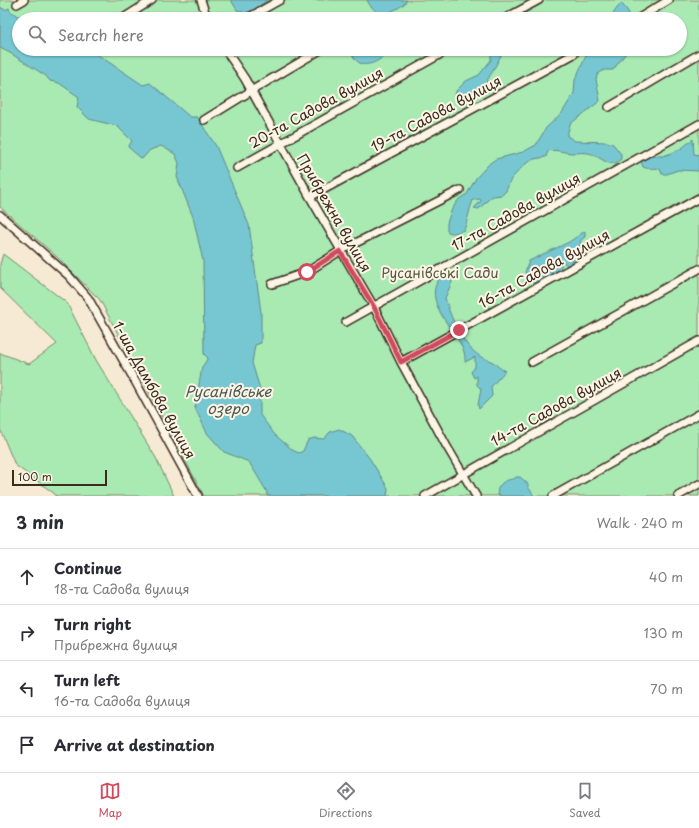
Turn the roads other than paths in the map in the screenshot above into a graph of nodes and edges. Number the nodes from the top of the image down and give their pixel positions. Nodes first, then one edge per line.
1 (152, 0) edge
2 (201, 0) edge
3 (280, 0) edge
4 (539, 0) edge
5 (669, 0) edge
6 (133, 12) edge
7 (205, 12) edge
8 (259, 12) edge
9 (517, 12) edge
10 (650, 12) edge
11 (699, 54) edge
12 (230, 56) edge
13 (310, 56) edge
14 (437, 56) edge
15 (570, 56) edge
16 (251, 91) junction
17 (609, 107) dead end
18 (204, 120) dead end
19 (699, 124) edge
20 (280, 143) junction
21 (237, 168) dead end
22 (460, 190) dead end
23 (310, 197) junction
24 (699, 198) edge
25 (0, 215) edge
26 (340, 251) junction
27 (699, 269) edge
28 (272, 284) dead end
29 (374, 307) junction
30 (346, 322) dead end
31 (699, 341) edge
32 (401, 362) junction
33 (532, 362) dead end
34 (699, 414) edge
35 (463, 474) junction
36 (699, 484) edge
37 (557, 495) edge
38 (198, 496) edge
39 (425, 496) edge
40 (476, 496) edge
41 (678, 496) edge

1 - 6 street
2 - 7 street
3 - 8 street
4 - 9 street
5 - 10 street
11 - 17 street
12 - 16 street, Прибрежна вулиця
13 - 16 street
14 - 20 street, 20-та Садова вулиця
15 - 23 street, 19-та Садова вулиця
16 - 18 street
16 - 20 street, Прибрежна вулиця
19 - 29 street, 17-та Садова вулиця
20 - 21 street, 20-та Садова вулиця
20 - 23 street, Прибрежна вулиця
22 - 26 street
23 - 26 street, Прибрежна вулиця
24 - 32 street, 16-та Садова вулиця
25 - 38 street, 1-ша Дамбова вулиця
26 - 28 street
26 - 29 street, Прибрежна вулиця
27 - 33 street
29 - 30 street, 17-та Садова вулиця
29 - 32 street, Прибрежна вулиця
31 - 35 street, 14-та Садова вулиця
32 - 35 street, Прибрежна вулиця
34 - 37 street
35 - 39 street, 14-та Садова вулиця
35 - 40 street, Прибрежна вулиця
36 - 41 street

